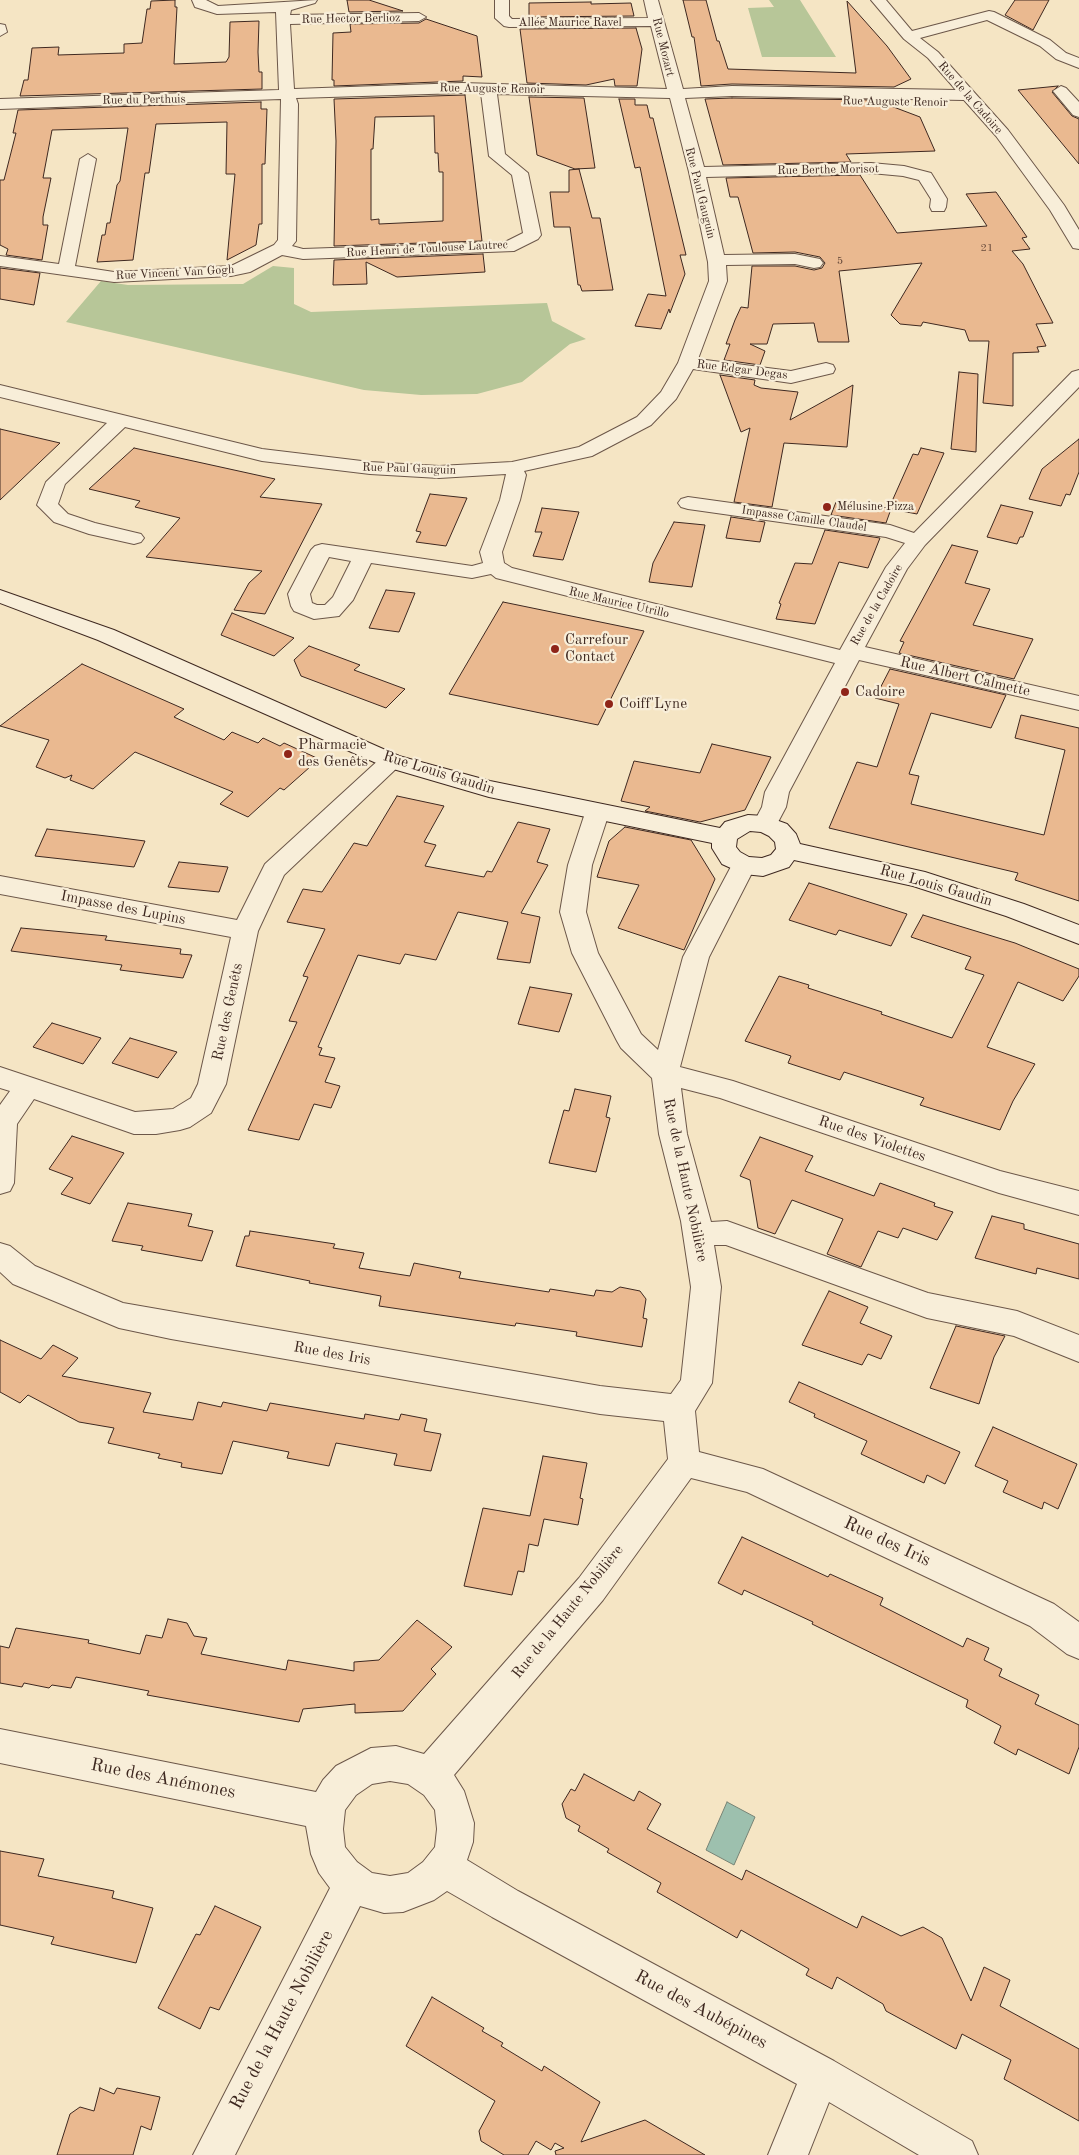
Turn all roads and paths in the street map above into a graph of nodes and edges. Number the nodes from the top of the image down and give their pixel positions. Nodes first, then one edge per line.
1 (200, 0) edge
2 (310, 0) edge
3 (502, 0) edge
4 (651, 0) edge
5 (878, 0) edge
6 (990, 0) edge
7 (283, 13) junction
8 (989, 16) junction
9 (420, 17) dead end
10 (656, 22) junction
11 (913, 39) junction
12 (1070, 42) dead end
13 (1045, 43) junction
14 (1079, 62) edge
15 (488, 88) junction
16 (1061, 91) dead end
17 (676, 94) junction
18 (287, 95) junction
19 (959, 100) junction
20 (0, 104) edge
21 (1079, 112) edge
22 (975, 126) dead end
23 (1018, 158) junction
24 (88, 159) dead end
25 (697, 172) junction
26 (938, 207) dead end
27 (1079, 244) edge
28 (280, 249) junction
29 (716, 260) junction
30 (0, 261) edge
31 (814, 263) dead end
32 (64, 270) junction
33 (687, 363) junction
34 (826, 370) dead end
35 (1079, 376) edge
36 (0, 391) edge
37 (122, 420) junction
38 (512, 468) junction
39 (688, 503) dead end
40 (134, 538) dead end
41 (918, 541) junction
42 (364, 556) dead end
43 (495, 567) junction
44 (0, 596) edge
45 (849, 655) junction
46 (1079, 703) edge
47 (390, 761) junction
48 (597, 813) junction
49 (765, 824) junction
50 (725, 837) junction
51 (788, 850) junction
52 (744, 865) junction
53 (0, 885) edge
54 (245, 931) junction
55 (1079, 935) edge
56 (665, 1074) junction
57 (0, 1077) edge
58 (27, 1087) junction
59 (0, 1183) edge
60 (1079, 1203) edge
61 (698, 1234) junction
62 (0, 1255) edge
63 (1079, 1349) edge
64 (679, 1409) junction
65 (684, 1462) junction
66 (1079, 1643) edge
67 (0, 1746) edge
68 (430, 1774) junction
69 (327, 1812) junction
70 (442, 1867) junction
71 (351, 1885) junction
72 (820, 2075) junction
73 (213, 2155) edge
74 (788, 2155) edge
75 (958, 2155) edge

1 - 7 street, Rue Hector Berlioz
2 - 7 street, Rue Hector Berlioz
3 - 10 street, Allée Maurice Ravel
4 - 10 street, Rue Mozart
5 - 11 street, Rue de la Cadoire
6 - 8 street
7 - 9 street, Rue Hector Berlioz
7 - 18 street, Rue Hector Berlioz
8 - 11 street
8 - 13 street
10 - 17 street, Rue Mozart
11 - 19 street, Rue de la Cadoire
12 - 13 street
13 - 14 street
15 - 17 street, Rue Auguste Renoir
15 - 18 street, Rue Auguste Renoir
15 - 28 street, Rue Henri de Toulouse Lautrec
16 - 21 street
17 - 19 street, Rue Auguste Renoir
17 - 25 street, Rue Paul Gauguin
18 - 20 street, Rue du Perthuis
18 - 28 street
19 - 23 street, Rue de la Cadoire
22 - 23 street, Rue de la Cadoire
23 - 27 street, Rue de la Cadoire
24 - 32 street
25 - 26 street, Rue Berthe Morisot
25 - 29 street, Rue Paul Gauguin
28 - 32 street, Rue Vincent Van Gogh
29 - 31 street
29 - 33 street, Rue Paul Gauguin
30 - 32 street, Rue Vincent Van Gogh
33 - 34 street, Rue Edgar Degas
33 - 38 street, Rue Paul Gauguin
35 - 41 street, Rue de la Cadoire
36 - 37 street, Rue Paul Gauguin
37 - 38 street, Rue Paul Gauguin
37 - 40 street
38 - 43 street
39 - 41 street, Impasse Camille Claudel
41 - 45 street, Rue de la Cadoire
42 - 43 street
43 - 45 street, Rue Maurice Utrillo
44 - 47 street, Rue Louis Gaudin
45 - 46 street, Rue Albert Calmette
45 - 49 street, Rue de la Cadoire
47 - 48 street, Rue Louis Gaudin
47 - 54 street, Rue des Genêts
48 - 50 street, Rue Louis Gaudin
48 - 56 street
49 - 50 street
49 - 51 street
50 - 52 street
51 - 52 street
51 - 55 street, Rue Louis Gaudin
52 - 56 street, Rue de la Haute Nobilière
53 - 54 street, Impasse des Lupins
54 - 58 street, Rue des Genêts
56 - 60 street, Rue des Violettes
56 - 61 street, Rue de la Haute Nobilière
57 - 58 street, Rue des Genêts
58 - 59 street
61 - 63 street
61 - 64 street, Rue de la Haute Nobilière
62 - 64 street, Rue des Iris
64 - 65 street
65 - 66 street, Rue des Iris
65 - 68 street, Rue de la Haute Nobilière
67 - 69 street, Rue des Anémones
68 - 69 street
68 - 70 street
69 - 71 street
70 - 71 street
70 - 72 street, Rue des Aubépines
71 - 73 street, Rue de la Haute Nobilière
72 - 74 street
72 - 75 street, Rue des Aubépines

